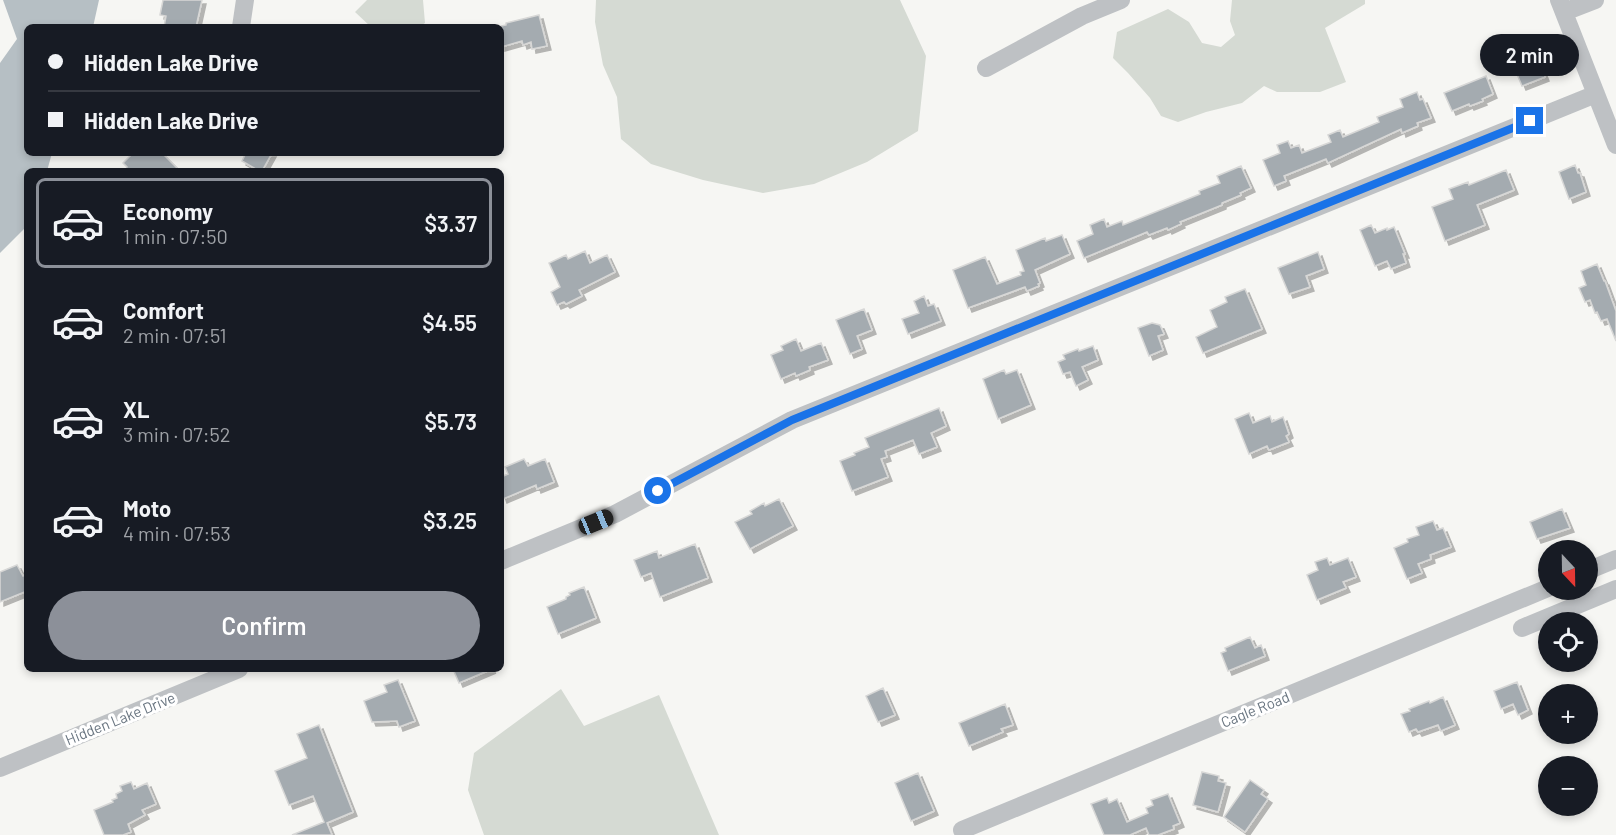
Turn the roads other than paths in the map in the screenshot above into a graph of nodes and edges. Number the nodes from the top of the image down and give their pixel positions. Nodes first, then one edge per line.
1 (245, 0) edge
2 (1121, 0) edge
3 (1595, 0) edge
4 (1561, 6) edge
5 (241, 24) edge
6 (986, 68) dead end
7 (1596, 94) junction
8 (1613, 130) edge
9 (1616, 559) edge
10 (504, 560) edge
11 (1598, 566) edge
12 (1616, 589) edge
13 (1538, 592) edge
14 (1522, 628) dead end
15 (232, 672) edge
16 (0, 768) edge
17 (962, 830) dead end

1 - 5 street
2 - 6 street
3 - 4 street
4 - 7 street
7 - 8 street
7 - 10 street
9 - 11 street
12 - 14 street
13 - 17 street, Cagle Road
15 - 16 street, Hidden Lake Drive

